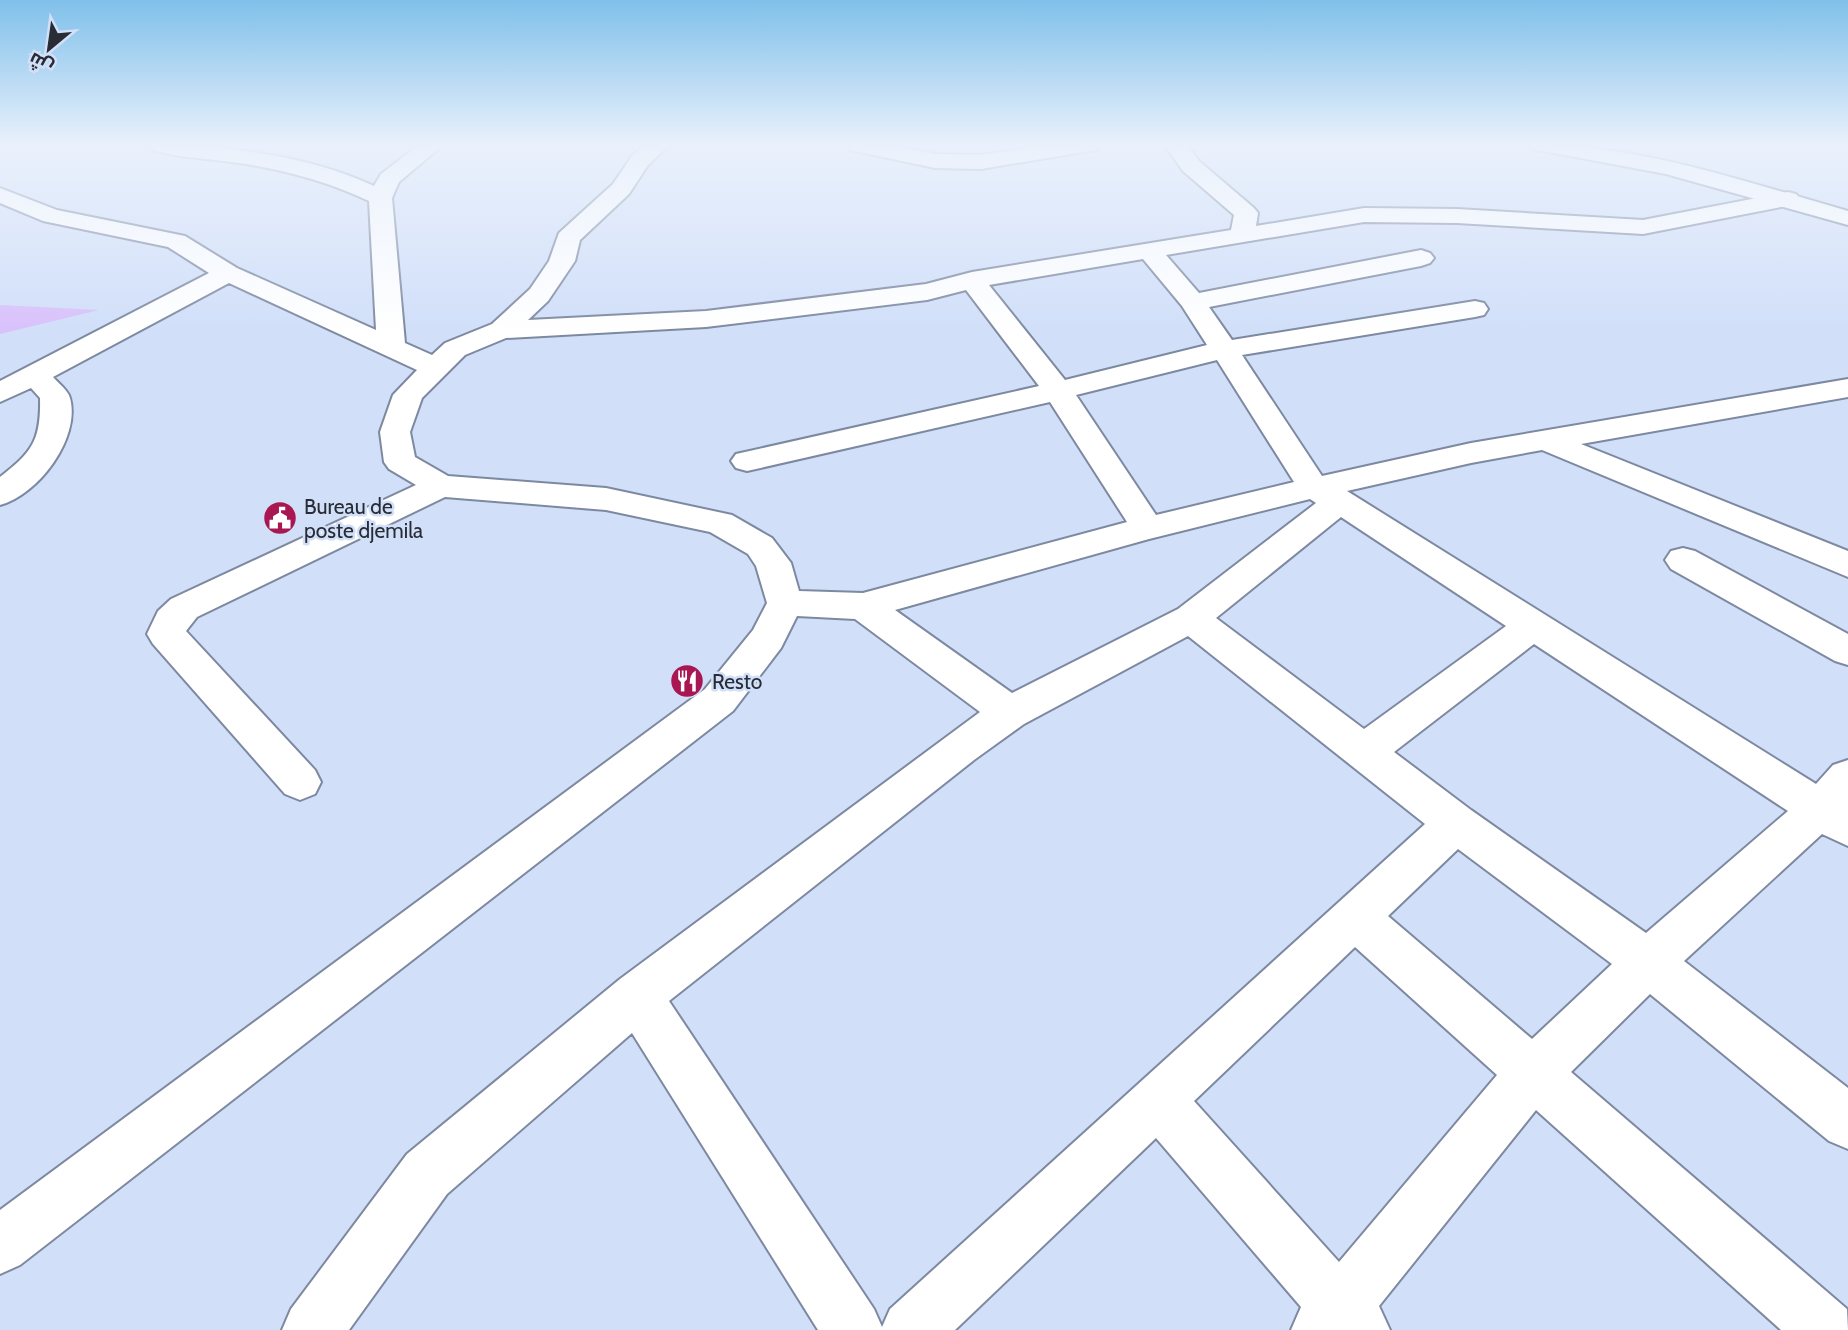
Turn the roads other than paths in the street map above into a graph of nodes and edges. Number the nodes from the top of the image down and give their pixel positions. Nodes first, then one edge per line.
1 (29, 207) edge
2 (381, 207) edge
3 (601, 207) edge
4 (1239, 207) edge
5 (1748, 207) edge
6 (1813, 207) edge
7 (1848, 218) edge
8 (1243, 233) junction
9 (1148, 250) junction
10 (1421, 258) dead end
11 (228, 273) junction
12 (972, 280) junction
13 (1193, 302) junction
14 (1475, 309) dead end
15 (502, 330) junction
16 (391, 346) junction
17 (1223, 350) junction
18 (435, 367) junction
19 (35, 375) junction
20 (1848, 388) edge
21 (1058, 391) junction
22 (0, 393) edge
23 (1549, 442) junction
24 (747, 461) dead end
25 (441, 486) junction
26 (0, 494) edge
27 (1327, 494) junction
28 (1148, 528) junction
29 (1682, 560) dead end
30 (1848, 565) edge
31 (785, 603) junction
32 (863, 606) junction
33 (1191, 618) junction
34 (1534, 625) junction
35 (1848, 651) edge
36 (1010, 713) junction
37 (1364, 752) junction
38 (300, 782) dead end
39 (1839, 804) edge
40 (1456, 823) junction
41 (1355, 917) junction
42 (1648, 962) junction
43 (637, 996) junction
44 (1534, 1072) junction
45 (1158, 1100) junction
46 (1848, 1122) edge
47 (0, 1245) edge
48 (1341, 1323) edge
49 (312, 1330) edge
50 (853, 1330) edge
51 (911, 1330) edge
52 (1826, 1330) edge

1 - 11 street
2 - 16 street
3 - 15 street
4 - 8 street
5 - 8 street
6 - 7 street
8 - 9 street
9 - 12 street
9 - 13 street
10 - 13 street
11 - 16 street
11 - 19 street
12 - 15 street
12 - 21 street
13 - 17 street
14 - 17 street
15 - 18 street
16 - 18 street
17 - 21 street
17 - 27 street
18 - 25 street
19 - 22 street
19 - 26 street
20 - 23 street
21 - 24 street
21 - 28 street
23 - 27 street
23 - 30 street
25 - 31 street
25 - 38 street
27 - 28 street
27 - 33 street
27 - 34 street
28 - 32 street
29 - 35 street
31 - 32 street
31 - 47 street
32 - 36 street
33 - 36 street
33 - 37 street
34 - 37 street
34 - 39 street
36 - 43 street
37 - 40 street
39 - 42 street
40 - 41 street
40 - 42 street
41 - 44 street
41 - 45 street
42 - 44 street
42 - 46 street
43 - 49 street
43 - 50 street
44 - 48 street
44 - 52 street
45 - 48 street
45 - 51 street

